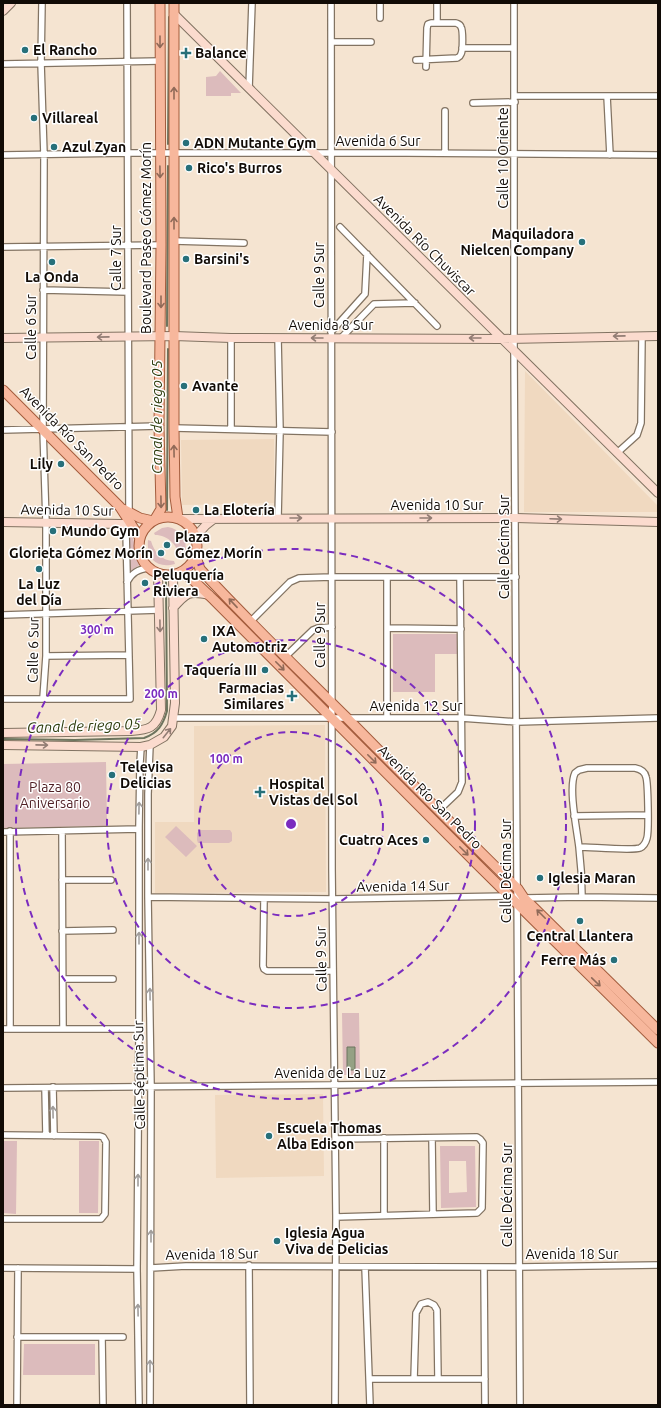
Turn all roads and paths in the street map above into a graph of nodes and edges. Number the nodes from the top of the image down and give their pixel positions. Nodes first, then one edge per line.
1 (11, 3) edge
2 (42, 3) edge
3 (127, 3) edge
4 (160, 3) edge
5 (165, 3) edge
6 (174, 3) edge
7 (252, 3) edge
8 (331, 3) edge
9 (380, 3) edge
10 (437, 3) edge
11 (514, 3) edge
12 (3, 11) edge
13 (174, 14) junction
14 (380, 18) dead end
15 (437, 23) junction
16 (331, 42) junction
17 (371, 42) dead end
18 (462, 48) junction
19 (514, 48) junction
20 (416, 60) dead end
21 (426, 60) junction
22 (160, 61) junction
23 (128, 62) junction
24 (41, 63) junction
25 (3, 64) edge
26 (426, 67) dead end
27 (249, 88) junction
28 (607, 96) junction
29 (658, 96) edge
30 (515, 99) junction
31 (473, 103) dead end
32 (445, 110) dead end
33 (314, 153) junction
34 (331, 153) junction
35 (446, 153) junction
36 (515, 153) junction
37 (128, 154) junction
38 (160, 154) junction
39 (175, 154) junction
40 (44, 155) junction
41 (610, 155) junction
42 (658, 155) edge
43 (3, 156) edge
44 (331, 170) junction
45 (340, 227) dead end
46 (174, 241) junction
47 (244, 243) dead end
48 (161, 245) junction
49 (42, 246) junction
50 (128, 246) junction
51 (3, 247) edge
52 (367, 254) junction
53 (44, 290) junction
54 (128, 292) junction
55 (415, 303) junction
56 (438, 326) dead end
57 (332, 335) junction
58 (161, 336) junction
59 (174, 336) junction
60 (642, 336) junction
61 (658, 336) edge
62 (128, 337) junction
63 (3, 338) edge
64 (43, 338) junction
65 (231, 338) junction
66 (278, 338) junction
67 (341, 338) junction
68 (515, 338) junction
69 (502, 339) junction
70 (514, 351) junction
71 (3, 390) edge
72 (129, 426) junction
73 (159, 426) junction
74 (174, 428) junction
75 (43, 429) junction
76 (3, 430) edge
77 (231, 430) junction
78 (280, 431) junction
79 (332, 432) junction
80 (617, 453) junction
81 (658, 494) edge
82 (120, 507) junction
83 (129, 512) junction
84 (179, 518) junction
85 (215, 518) junction
86 (278, 518) junction
87 (332, 518) junction
88 (516, 518) junction
89 (154, 520) junction
90 (3, 522) edge
91 (46, 522) junction
92 (658, 522) edge
93 (131, 523) junction
94 (196, 536) junction
95 (140, 538) junction
96 (196, 557) junction
97 (149, 568) junction
98 (158, 573) junction
99 (177, 574) junction
100 (332, 577) junction
101 (387, 577) junction
102 (460, 577) junction
103 (516, 577) junction
104 (127, 583) junction
105 (208, 595) junction
106 (173, 608) junction
107 (159, 610) junction
108 (127, 611) junction
109 (45, 614) junction
110 (3, 615) edge
111 (250, 622) junction
112 (332, 627) junction
113 (388, 628) junction
114 (461, 629) junction
115 (129, 655) junction
116 (46, 656) junction
117 (285, 657) junction
118 (43, 698) junction
119 (3, 699) edge
120 (332, 703) junction
121 (387, 717) junction
122 (174, 718) junction
123 (332, 718) junction
124 (347, 718) junction
125 (461, 718) junction
126 (658, 718) edge
127 (517, 722) junction
128 (3, 733) edge
129 (3, 745) edge
130 (150, 745) junction
131 (141, 747) junction
132 (438, 812) junction
133 (574, 816) junction
134 (648, 816) junction
135 (139, 829) junction
136 (10, 831) junction
137 (62, 831) junction
138 (3, 832) edge
139 (579, 847) junction
140 (62, 880) junction
141 (111, 880) dead end
142 (148, 897) junction
143 (517, 897) junction
144 (582, 897) junction
145 (658, 898) edge
146 (264, 899) junction
147 (333, 899) junction
148 (113, 930) dead end
149 (62, 931) junction
150 (333, 971) junction
151 (63, 979) junction
152 (113, 979) dead end
153 (10, 1028) junction
154 (3, 1029) edge
155 (63, 1029) junction
156 (139, 1029) junction
157 (658, 1030) edge
158 (658, 1043) edge
159 (658, 1082) edge
160 (518, 1083) junction
161 (138, 1086) junction
162 (152, 1086) junction
163 (335, 1086) junction
164 (3, 1088) edge
165 (45, 1088) junction
166 (53, 1088) junction
167 (3, 1135) edge
168 (46, 1136) junction
169 (54, 1136) junction
170 (384, 1138) junction
171 (432, 1138) junction
172 (336, 1139) junction
173 (434, 1214) junction
174 (384, 1215) junction
175 (336, 1217) junction
176 (3, 1219) edge
177 (249, 1266) junction
178 (336, 1266) junction
179 (658, 1266) edge
180 (365, 1267) junction
181 (484, 1267) junction
182 (519, 1267) junction
183 (3, 1268) edge
184 (18, 1268) junction
185 (151, 1268) junction
186 (137, 1269) junction
187 (17, 1337) junction
188 (102, 1337) junction
189 (123, 1337) dead end
190 (369, 1379) junction
191 (414, 1379) junction
192 (438, 1379) junction
193 (485, 1379) junction
194 (17, 1405) edge
195 (103, 1405) edge
196 (139, 1405) edge
197 (150, 1405) edge
198 (250, 1405) edge
199 (335, 1405) edge
200 (370, 1405) edge
201 (485, 1405) edge
202 (520, 1405) edge

1 - 12 main road
2 - 24 street, Calle 6 Sur
3 - 23 street, Calle 7 Sur
4 -> 22 main road, Boulevard Paseo Gómez Morín
5 - 13 main road
6 - 13 main road, Boulevard Paseo Gómez Morín
7 - 27 street
8 - 16 street, Calle 9 Sur
9 - 14 street
10 - 15 street
11 - 19 street, Calle 10 Oriente
13 - 27 main road, Avenida Río Chuviscar
39 -> 13 main road, Boulevard Paseo Gómez Morín
15 - 18 street
15 - 21 street
16 - 17 street
16 - 34 street, Calle 9 Sur
18 - 19 street
18 - 21 street
19 - 30 street, Calle 10 Oriente
20 - 21 street
21 - 26 street
22 - 23 street
22 - 38 main road, Boulevard Paseo Gómez Morín
23 - 24 street
23 - 37 street, Calle 7 Sur
24 - 25 street
24 - 40 street, Calle 6 Sur
27 - 33 main road, Avenida Río Chuviscar
28 - 29 street
28 - 30 street
28 - 41 street
30 - 31 street
30 - 36 street, Calle 10 Oriente
32 - 35 street
33 - 34 street, Avenida 6 Sur
33 - 39 street, Avenida 6 Sur
33 - 44 main road, Avenida Río Chuviscar
34 - 35 street, Avenida 6 Sur
34 - 44 street, Calle 9 Sur
35 - 36 street, Avenida 6 Sur
36 - 41 street, Avenida 6 Sur
36 - 68 street, Calle 10 Oriente
37 - 38 street, Avenida 6 Sur
37 - 40 street, Avenida 6 Sur
37 - 50 street, Calle 7 Sur
38 - 39 street, Avenida 6 Sur
38 -> 48 main road, Boulevard Paseo Gómez Morín
46 -> 39 main road, Boulevard Paseo Gómez Morín
40 - 43 street, Avenida 6 Sur
40 - 49 street, Calle 6 Sur
41 - 42 street, Avenida 6 Sur
44 - 57 street, Calle 9 Sur
44 - 69 main road, Avenida Río Chuviscar
45 - 52 street
46 - 47 street
46 - 59 main road, Boulevard Paseo Gómez Morín
48 - 50 street
48 -> 58 main road, Boulevard Paseo Gómez Morín
49 - 50 street
49 - 51 street
49 - 53 street, Calle 6 Sur
50 - 54 street, Calle 7 Sur
52 - 55 street
52 - 57 street
53 - 54 street
53 - 64 street, Calle 6 Sur
54 - 62 street, Calle 7 Sur
55 - 56 street
55 - 67 street
57 -> 66 main road, Avenida 8 Sur
57 - 67 main road, Avenida 8 Sur
57 - 79 street, Calle 9 Sur
58 - 59 main road, Avenida 8 Sur
58 - 62 main road, Avenida 8 Sur
58 - 73 main road, Boulevard Paseo Gómez Morín
59 - 65 main road, Avenida 8 Sur
59 - 74 main road, Boulevard Paseo Gómez Morín
60 - 61 main road, Avenida 8 Sur
60 -> 68 main road, Avenida 8 Sur
60 - 80 street
62 -> 64 main road, Avenida 8 Sur
62 - 72 street, Calle 7 Sur
63 - 64 main road, Avenida 8 Sur
64 - 75 street, Calle 6 Sur
65 - 66 main road, Avenida 8 Sur
65 - 77 street
66 - 78 street
69 -> 67 main road, Avenida 8 Sur
68 - 69 main road, Avenida 8 Sur
68 - 70 street, Calle Décima Sur
69 - 70 main road, Avenida Río Chuviscar
70 - 80 main road, Avenida Río Chuviscar
70 - 88 street, Calle Décima Sur
71 - 75 main road, Avenida Río San Pedro
72 - 73 street
72 - 75 street
72 - 83 street, Calle 7 Sur
73 -> 89 main road, Boulevard Paseo Gómez Morín
74 - 77 street
84 -> 74 main road, Boulevard Paseo Gómez Morín
75 - 76 street
75 - 82 main road, Avenida Río San Pedro
75 - 91 street, Calle 6 Sur
77 - 78 street
78 - 79 street
78 - 86 street
79 - 87 street, Calle 9 Sur
80 - 81 main road, Avenida Río Chuviscar
82 - 83 main road, Avenida Río San Pedro
82 - 93 main road, Avenida Río San Pedro
83 - 89 main road, Avenida Río San Pedro
84 - 85 main road, Avenida 10 Sur
84 - 89 main road, Avenida Río San Pedro
84 - 94 main road
85 - 86 main road, Avenida 10 Sur
85 - 94 main road
86 -> 87 main road, Avenida 10 Sur
87 -> 88 main road, Avenida 10 Sur
87 - 100 street, Calle 9 Sur
88 -> 92 main road, Avenida 10 Sur
88 - 103 street, Calle Décima Sur
89 - 95 main road
90 - 91 main road, Avenida 10 Sur
91 - 93 main road, Avenida 10 Sur
91 - 109 street, Calle 6 Sur
93 - 95 main road, Avenida Río San Pedro
93 - 104 street
94 - 96 main road
95 - 97 main road, Avenida Río San Pedro
96 - 99 main road
111 -> 96 main road, Avenida Río San Pedro
97 - 98 main road
97 - 104 street
98 - 99 main road
98 - 107 main road
99 - 105 main road, Avenida Río San Pedro
99 - 106 main road
100 - 101 street
100 - 111 street
100 - 112 street, Calle 9 Sur
101 - 102 street
101 - 113 street
102 - 103 street
102 - 114 street
103 - 127 street, Calle Décima Sur
104 - 108 street
105 - 106 main road
105 -> 123 main road, Avenida Río San Pedro
106 - 122 main road
107 - 108 street
107 -> 128 main road
108 - 109 street
108 - 115 street
109 - 110 street
109 - 116 street, Calle 6 Sur
111 - 117 main road, Avenida Río San Pedro
112 - 117 street
112 - 120 street, Calle 9 Sur
113 - 114 street
113 - 121 street
114 - 125 street
115 - 116 street
115 - 118 street
116 - 118 street, Calle 6 Sur
117 - 120 main road, Avenida Río San Pedro
118 - 119 street
120 - 123 street, Calle 9 Sur
120 - 124 main road, Avenida Río San Pedro
121 - 124 street, Avenida 12 Sur
121 - 125 street, Avenida 12 Sur
122 - 123 street, Avenida 12 Sur
130 -> 122 main road
123 - 124 street, Avenida 12 Sur
123 -> 143 main road, Avenida Río San Pedro
123 - 147 street, Calle 9 Sur
124 - 132 main road, Avenida Río San Pedro
125 - 127 street, Avenida 12 Sur
125 - 132 street
126 - 127 street, Avenida 12 Sur
127 - 143 street, Calle Décima Sur
129 -> 131 main road
130 - 131 main road
142 -> 130 street, Calle Séptima Sur
135 -> 131 street, Calle Séptima Sur
132 - 143 main road, Avenida Río San Pedro
133 - 134 street
133 - 134 street
133 - 139 street
134 - 139 street
135 - 137 street
156 -> 135 street, Calle Séptima Sur
136 - 137 street
136 - 138 street
136 - 153 street
137 - 140 street
139 - 144 street
140 - 141 street
140 - 149 street
142 - 146 street, Avenida 14 Sur
162 -> 142 street, Calle Séptima Sur
143 - 144 street, Avenida 14 Sur
143 - 147 street, Avenida 14 Sur
157 -> 143 main road, Avenida Río San Pedro
143 -> 158 main road, Avenida Río San Pedro
143 - 160 street, Calle Décima Sur
144 - 145 street, Avenida 14 Sur
146 - 147 street, Avenida 14 Sur
146 - 150 street
147 - 150 street, Calle 9 Sur
148 - 149 street
149 - 151 street
150 - 163 street, Calle 9 Sur
151 - 152 street
151 - 155 street
153 - 154 street
153 - 155 street
155 - 156 street
156 - 161 street, Calle Séptima Sur
159 - 160 street, Avenida de La Luz
160 - 163 street, Avenida de La Luz
160 - 182 street, Calle Décima Sur
161 - 162 street, Avenida de La Luz
161 - 166 street, Avenida de La Luz
186 -> 161 street, Calle Séptima Sur
162 - 163 street, Avenida de La Luz
185 -> 162 street, Calle Séptima Sur
163 - 172 street, Calle 9 Sur
164 - 165 street, Avenida de La Luz
165 - 166 street, Avenida de La Luz
165 - 168 street
169 -> 166 street
167 - 168 street
168 - 169 street
169 - 176 street
170 - 171 street
170 - 172 street
170 - 174 street
171 - 173 street
171 - 173 street
172 - 175 street, Calle 9 Sur
173 - 174 street
174 - 175 street
175 - 178 street, Calle 9 Sur
177 - 178 street, Avenida 18 Sur
177 - 185 street, Avenida 18 Sur
177 - 198 street
178 - 180 street, Avenida 18 Sur
178 - 199 street, Calle 9 Sur
179 - 182 street, Avenida 18 Sur
180 - 181 street, Avenida 18 Sur
180 - 190 street
181 - 182 street, Avenida 18 Sur
181 - 193 street
182 - 202 street, Calle Décima Sur
183 - 184 street
184 - 186 street
184 - 187 street
197 -> 185 street, Calle Séptima Sur
196 -> 186 street, Calle Séptima Sur
187 - 188 street
187 - 194 street
188 - 189 street
188 - 195 street
190 - 191 street
190 - 200 street
191 - 192 street
191 - 192 street
192 - 193 street
193 - 201 street

